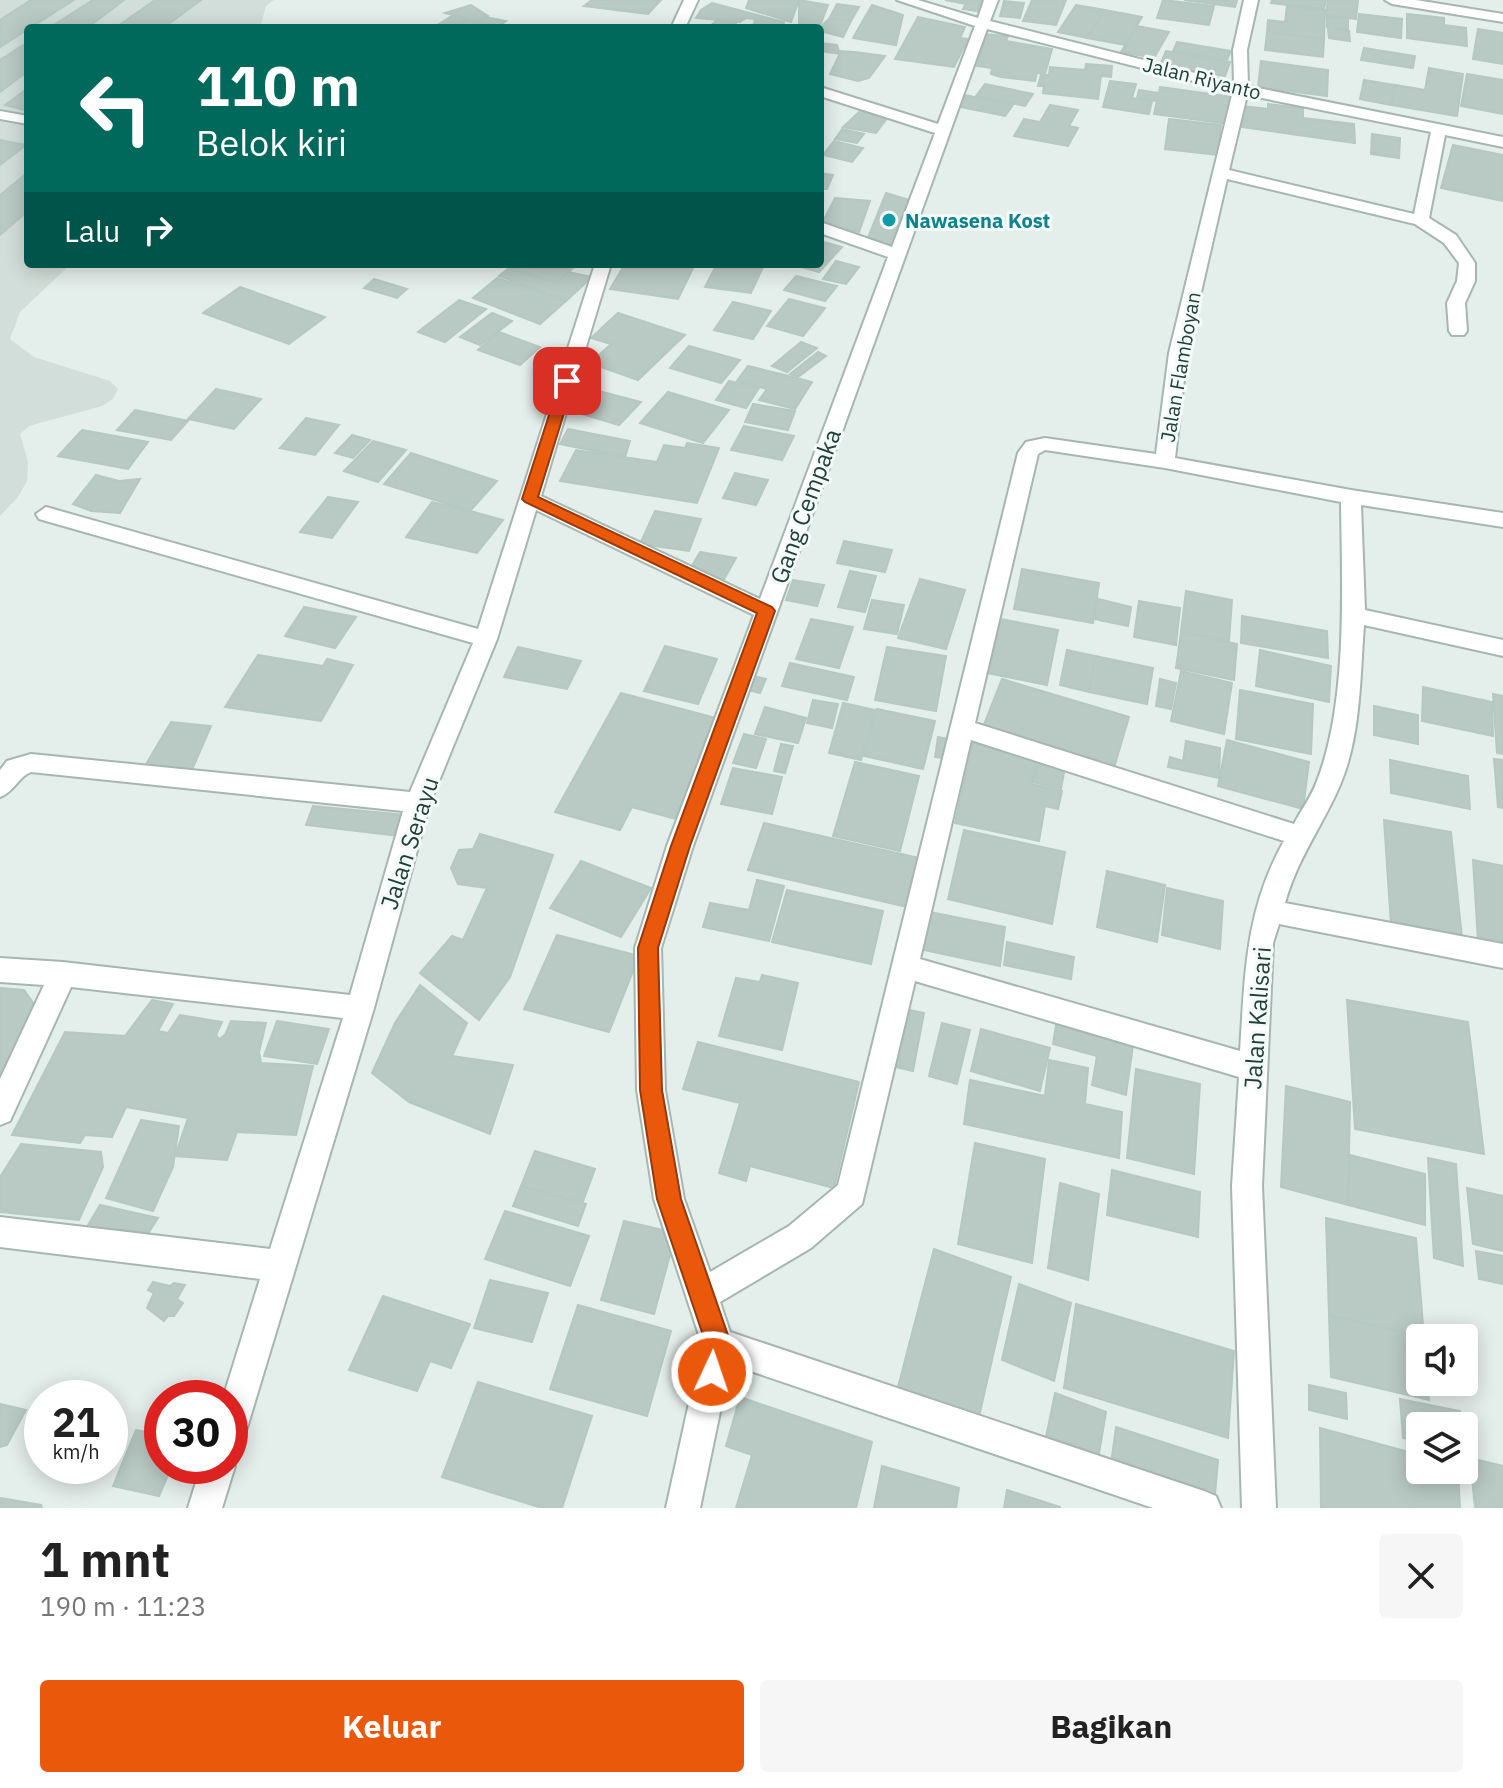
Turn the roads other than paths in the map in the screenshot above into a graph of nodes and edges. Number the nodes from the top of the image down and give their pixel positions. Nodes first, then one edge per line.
1 (691, 0) edge
2 (904, 0) edge
3 (991, 0) edge
4 (1251, 0) edge
5 (1392, 0) edge
6 (1502, 17) edge
7 (980, 23) junction
8 (680, 24) edge
9 (1241, 89) junction
10 (824, 92) edge
11 (0, 115) edge
12 (24, 119) edge
13 (1439, 129) junction
14 (941, 130) junction
15 (1503, 142) edge
16 (1220, 173) junction
17 (1421, 220) junction
18 (824, 228) edge
19 (897, 255) junction
20 (602, 268) edge
21 (1458, 331) dead end
22 (1165, 462) junction
23 (1351, 497) junction
24 (530, 499) junction
25 (46, 514) dead end
26 (1503, 520) edge
27 (766, 611) junction
28 (1354, 615) junction
29 (486, 639) junction
30 (1503, 648) edge
31 (961, 728) junction
32 (0, 787) edge
33 (418, 803) junction
34 (1300, 836) junction
35 (1269, 911) junction
36 (1503, 956) edge
37 (904, 966) junction
38 (0, 970) edge
39 (63, 974) junction
40 (360, 1008) junction
41 (1253, 1068) junction
42 (0, 1111) edge
43 (0, 1232) edge
44 (280, 1266) junction
45 (701, 1295) junction
46 (718, 1344) junction
47 (245, 1380) edge
48 (212, 1484) edge
49 (205, 1508) edge
50 (683, 1508) edge
51 (1204, 1508) edge
52 (1259, 1508) edge

1 - 8 street
2 - 7 street, Jalan Riyanto
3 - 7 street, Gang Cempaka
4 - 9 street, Jalan Flamboyan
5 - 6 street
7 - 9 street, Jalan Riyanto
7 - 14 street, Gang Cempaka
9 - 13 street, Jalan Riyanto
9 - 16 street, Jalan Flamboyan
10 - 14 street
11 - 12 street
13 - 15 street, Jalan Riyanto
13 - 17 street
14 - 19 street, Gang Cempaka
16 - 17 street
16 - 22 street, Jalan Flamboyan
17 - 21 street
18 - 19 street
19 - 27 street, Gang Cempaka
20 - 24 street, Jalan Serayu
22 - 23 street, Jalan Flamboyan
22 - 31 street
23 - 26 street, Jalan Flamboyan
23 - 28 street, Jalan Kalisari
24 - 27 street
24 - 29 street, Jalan Serayu
25 - 29 street
27 - 45 street, Gang Cempaka
28 - 30 street
28 - 34 street, Jalan Kalisari
29 - 33 street, Jalan Serayu
31 - 34 street
31 - 37 street
32 - 33 street
33 - 40 street, Jalan Serayu
34 - 35 street, Jalan Kalisari
35 - 36 street
35 - 41 street, Jalan Kalisari
37 - 41 street
37 - 45 street
38 - 39 street
39 - 40 street
39 - 42 street
40 - 44 street, Jalan Serayu
41 - 52 street, Jalan Kalisari
43 - 44 street
44 - 47 street, Jalan Serayu
45 - 46 street, Gang Cempaka
46 - 50 street
46 - 51 street
48 - 49 street

